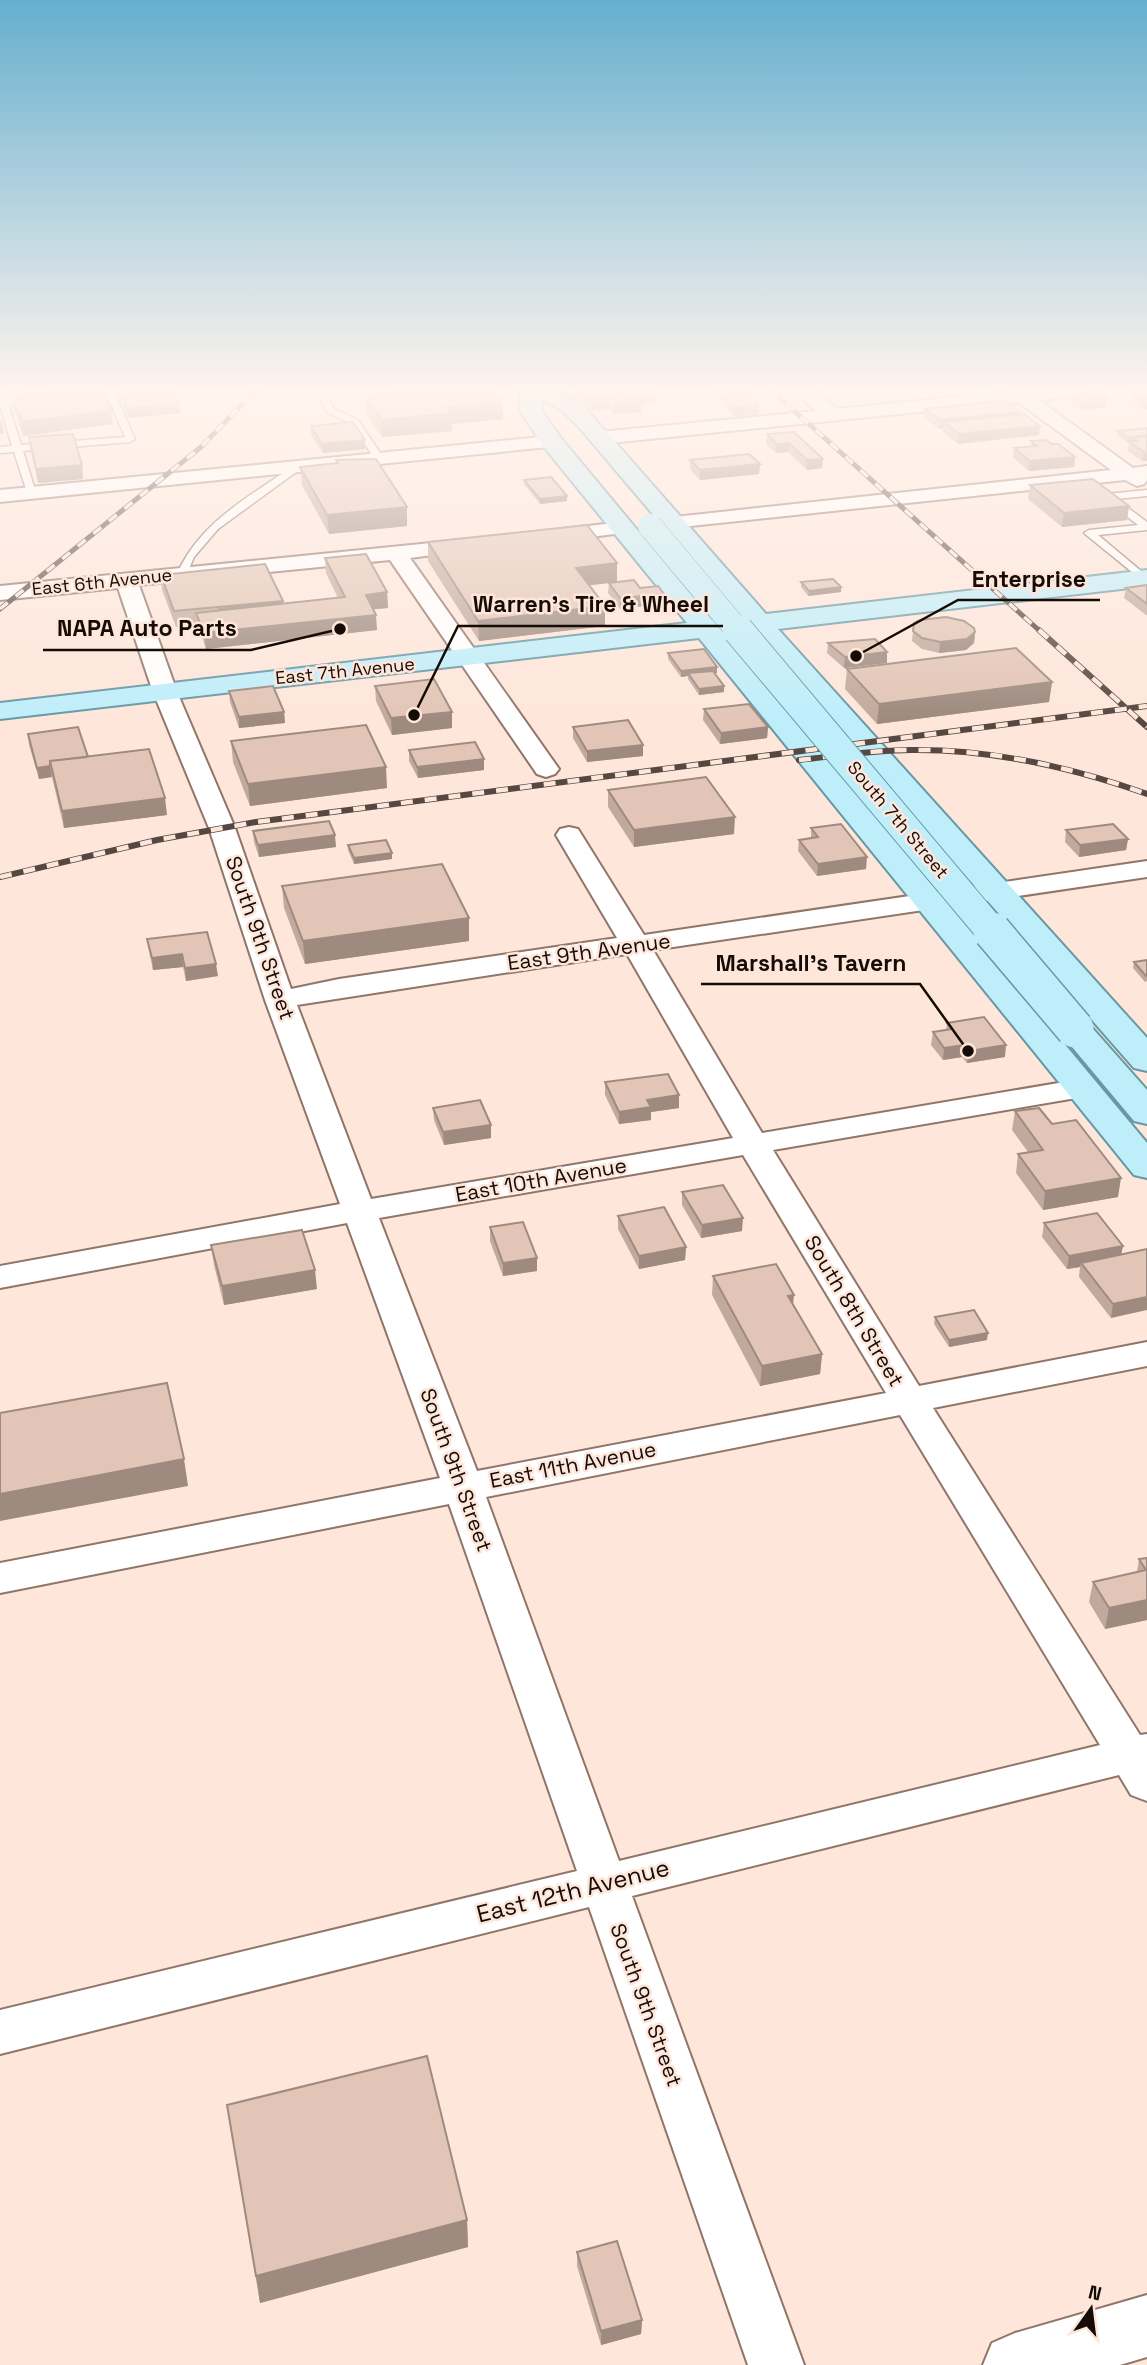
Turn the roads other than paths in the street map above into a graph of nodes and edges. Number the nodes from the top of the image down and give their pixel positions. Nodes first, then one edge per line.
1 (251, 500) edge
2 (619, 500) edge
3 (627, 500) edge
4 (634, 500) edge
5 (885, 500) edge
6 (1111, 500) edge
7 (648, 526) junction
8 (1147, 527) edge
9 (529, 538) edge
10 (489, 543) edge
11 (396, 553) junction
12 (181, 574) junction
13 (1145, 578) edge
14 (126, 580) junction
15 (0, 593) edge
16 (732, 626) junction
17 (469, 657) junction
18 (165, 692) junction
19 (0, 711) edge
20 (546, 769) dead end
21 (569, 835) dead end
22 (1147, 869) edge
23 (998, 891) junction
24 (929, 902) junction
25 (638, 945) junction
26 (280, 1000) junction
27 (1147, 1060) edge
28 (1082, 1088) junction
29 (1147, 1112) edge
30 (753, 1144) junction
31 (1147, 1167) edge
32 (358, 1211) junction
33 (0, 1277) edge
34 (1147, 1354) edge
35 (909, 1401) junction
36 (463, 1486) junction
37 (0, 1578) edge
38 (1141, 1763) edge
39 (603, 1884) junction
40 (0, 2032) edge
41 (1147, 2326) edge
42 (776, 2365) edge
43 (1015, 2365) edge

1 - 12 lane
2 - 7 main road
3 - 7 main road
4 - 7 main road
5 - 7 street
6 - 8 lane
7 - 9 street
7 - 16 main road
7 - 16 main road
7 - 29 main road, South 7th Street, bridge
8 - 13 lane
10 - 11 street, East 6th Avenue
11 - 12 street, East 6th Avenue
11 - 17 street
12 - 14 street, East 6th Avenue
13 - 16 main road, East 7th Avenue
14 - 15 street, East 6th Avenue
14 - 18 street, South 9th Street
16 - 17 main road, East 7th Avenue
16 - 23 main road
16 - 24 main road
17 - 18 main road, East 7th Avenue
17 - 20 street
18 - 19 main road, East 7th Avenue
18 - 26 street, South 9th Street
21 - 25 street, South 8th Street
22 - 23 street, East 9th Avenue
23 - 24 street, East 9th Avenue
23 - 27 main road
24 - 25 street, East 9th Avenue
24 - 28 main road
25 - 26 street, East 9th Avenue
25 - 30 street, South 8th Street
26 - 32 street, South 9th Street
28 - 30 street, East 10th Avenue
28 - 31 main road
30 - 32 street, East 10th Avenue
30 - 35 street, South 8th Street
32 - 33 street, East 10th Avenue
32 - 36 street, South 9th Street
34 - 35 street, East 11th Avenue
35 - 36 street, East 11th Avenue
35 - 38 street, South 8th Street
36 - 37 street, East 11th Avenue
36 - 39 street, South 9th Street
38 - 39 street, East 12th Avenue
39 - 40 street, East 12th Avenue
39 - 42 street, South 9th Street
41 - 43 street

